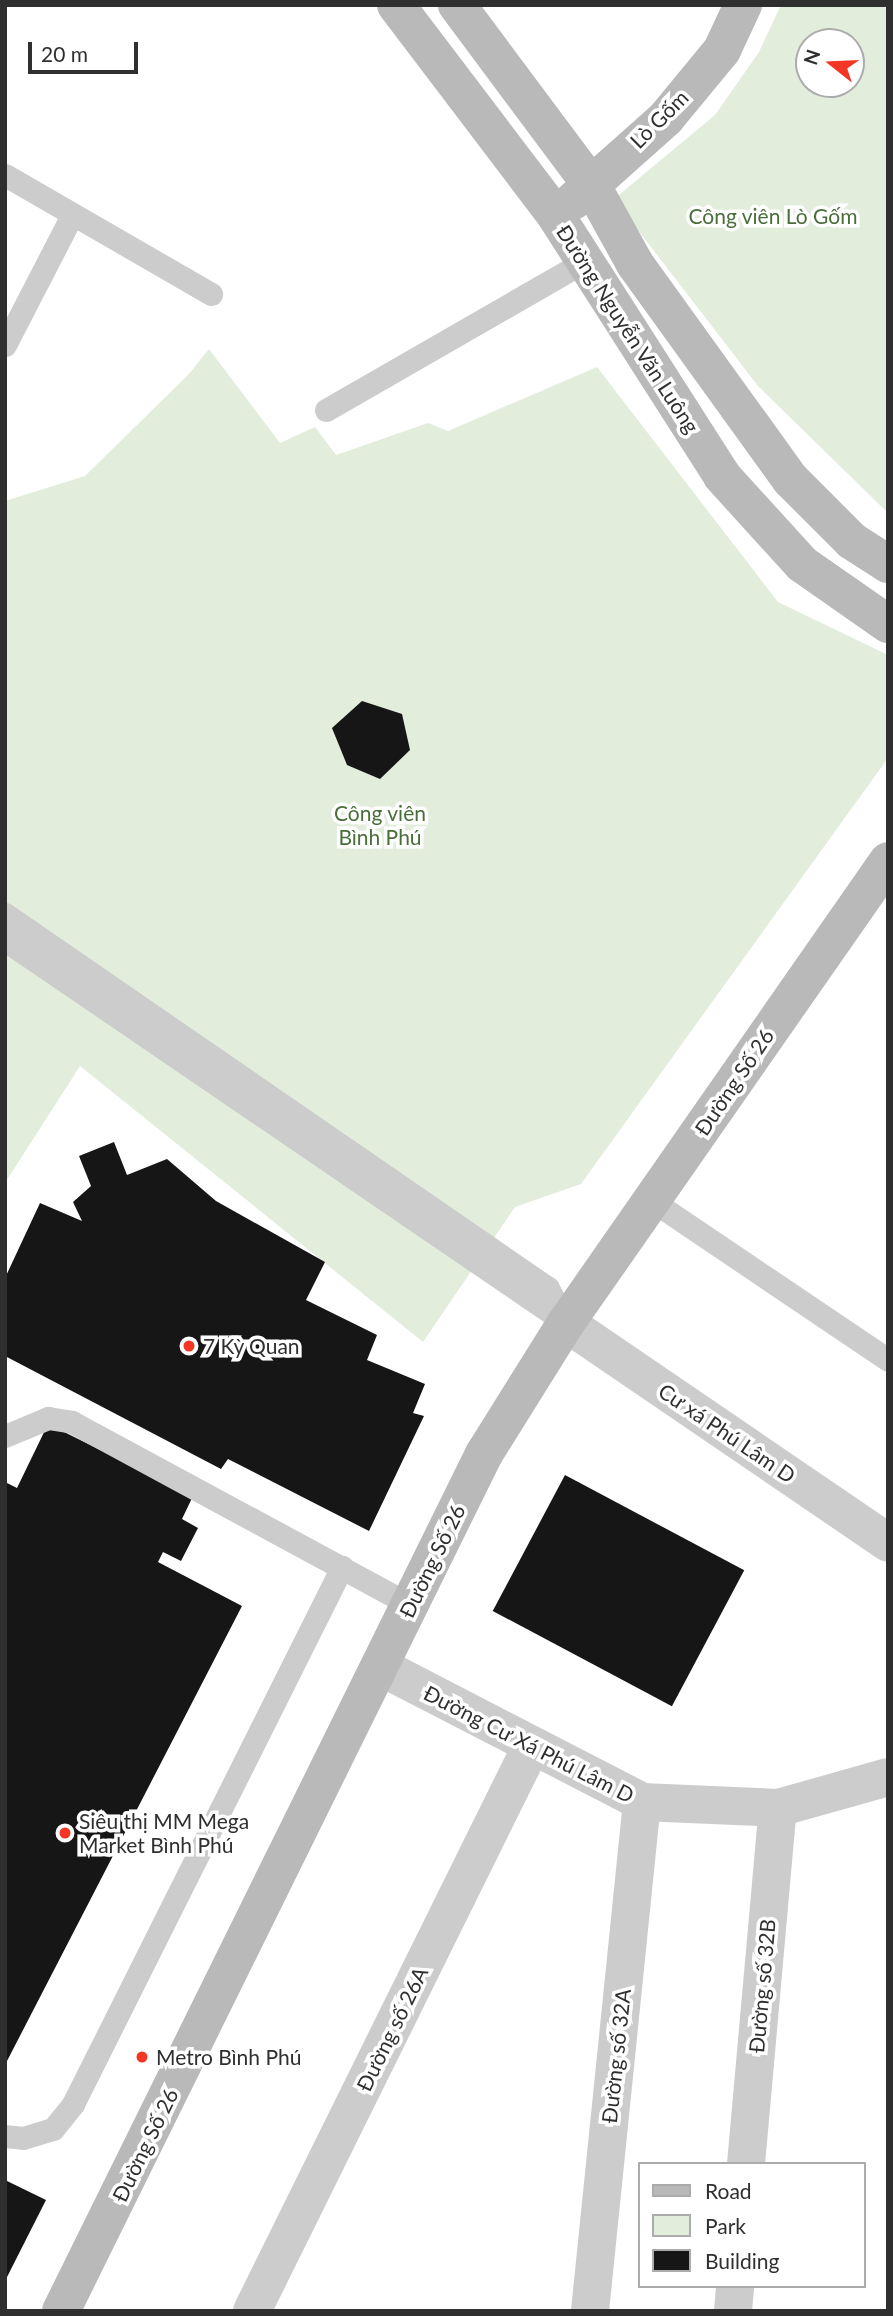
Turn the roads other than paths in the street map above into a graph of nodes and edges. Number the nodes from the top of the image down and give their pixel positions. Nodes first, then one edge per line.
1 (396, 5) edge
2 (457, 5) edge
3 (743, 5) edge
4 (5, 175) edge
5 (592, 186) junction
6 (72, 215) junction
7 (555, 216) junction
8 (583, 262) junction
9 (211, 294) dead end
10 (5, 345) edge
11 (326, 410) dead end
12 (888, 564) edge
13 (888, 624) edge
14 (888, 860) edge
15 (5, 914) edge
16 (5, 940) edge
17 (654, 1202) junction
18 (566, 1323) junction
19 (888, 1360) edge
20 (5, 1436) edge
21 (888, 1543) edge
22 (342, 1567) junction
23 (410, 1605) junction
24 (381, 1667) junction
25 (531, 1748) junction
26 (888, 1777) edge
27 (642, 1802) junction
28 (778, 1808) junction
29 (5, 2136) edge
30 (746, 2162) edge
31 (736, 2288) edge
32 (61, 2311) edge
33 (252, 2311) edge
34 (590, 2311) edge
35 (733, 2311) edge

1 - 7 street, Đường Nguyễn Văn Luông
2 - 5 street, Đường Nguyễn Văn Luông
3 - 5 street, Lò Gốm
4 - 6 lane
5 - 7 street, Lò Gốm
5 - 12 street, Đường Nguyễn Văn Luông
6 - 9 lane
6 - 10 lane
7 - 8 street, Đường Nguyễn Văn Luông
8 - 11 lane
8 - 13 street, Đường Nguyễn Văn Luông
14 - 17 street, Đường Số 26
15 - 18 lane
16 - 18 lane
17 - 18 street, Đường Số 26
17 - 19 lane
18 - 21 street, Cư xá Phú Lâm D
18 - 23 street, Đường Số 26
20 - 22 lane
22 - 23 lane
22 - 29 lane
23 - 24 street, Đường Số 26
24 - 25 street, Đường Cư Xá Phú Lâm D
24 - 32 street, Đường Số 26
25 - 27 street, Đường Cư Xá Phú Lâm D
25 - 33 street, Đường số 26A
26 - 28 street, Đường Cư Xá Phú Lâm D
27 - 28 street, Đường Cư Xá Phú Lâm D
27 - 34 street, Đường số 32A
28 - 30 street, Đường số 32B
31 - 35 street

